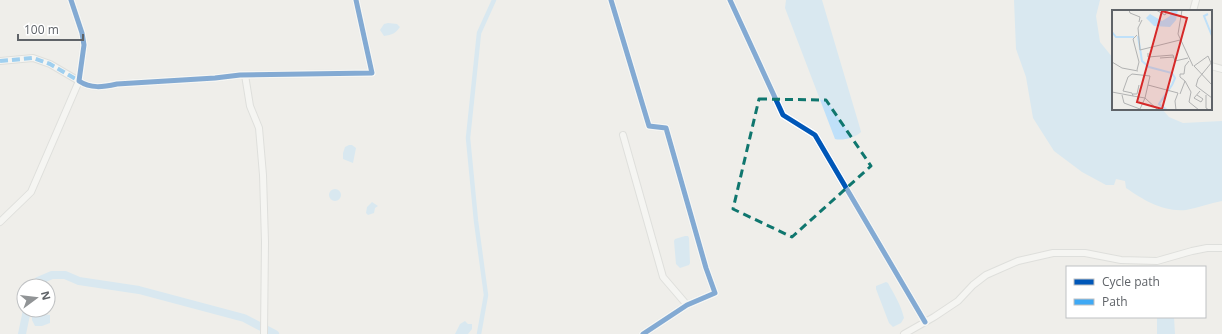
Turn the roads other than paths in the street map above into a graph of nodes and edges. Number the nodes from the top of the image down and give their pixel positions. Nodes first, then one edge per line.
1 (71, 0) edge
2 (356, 0) edge
3 (611, 0) edge
4 (730, 0) edge
5 (1196, 0) edge
6 (1193, 10) edge
7 (0, 61) edge
8 (1212, 66) edge
9 (1222, 69) edge
10 (245, 75) junction
11 (79, 81) junction
12 (623, 135) dead end
13 (0, 222) edge
14 (1222, 248) edge
15 (687, 305) junction
16 (925, 322) junction
17 (264, 334) edge
18 (643, 334) edge
19 (904, 334) edge

1 - 11 street
2 - 10 street
3 - 15 street
4 - 16 street
5 - 6 street
7 - 11 street
8 - 9 street
10 - 11 street
10 - 17 street
11 - 13 street
12 - 15 street
14 - 16 street
15 - 18 street
16 - 19 street

